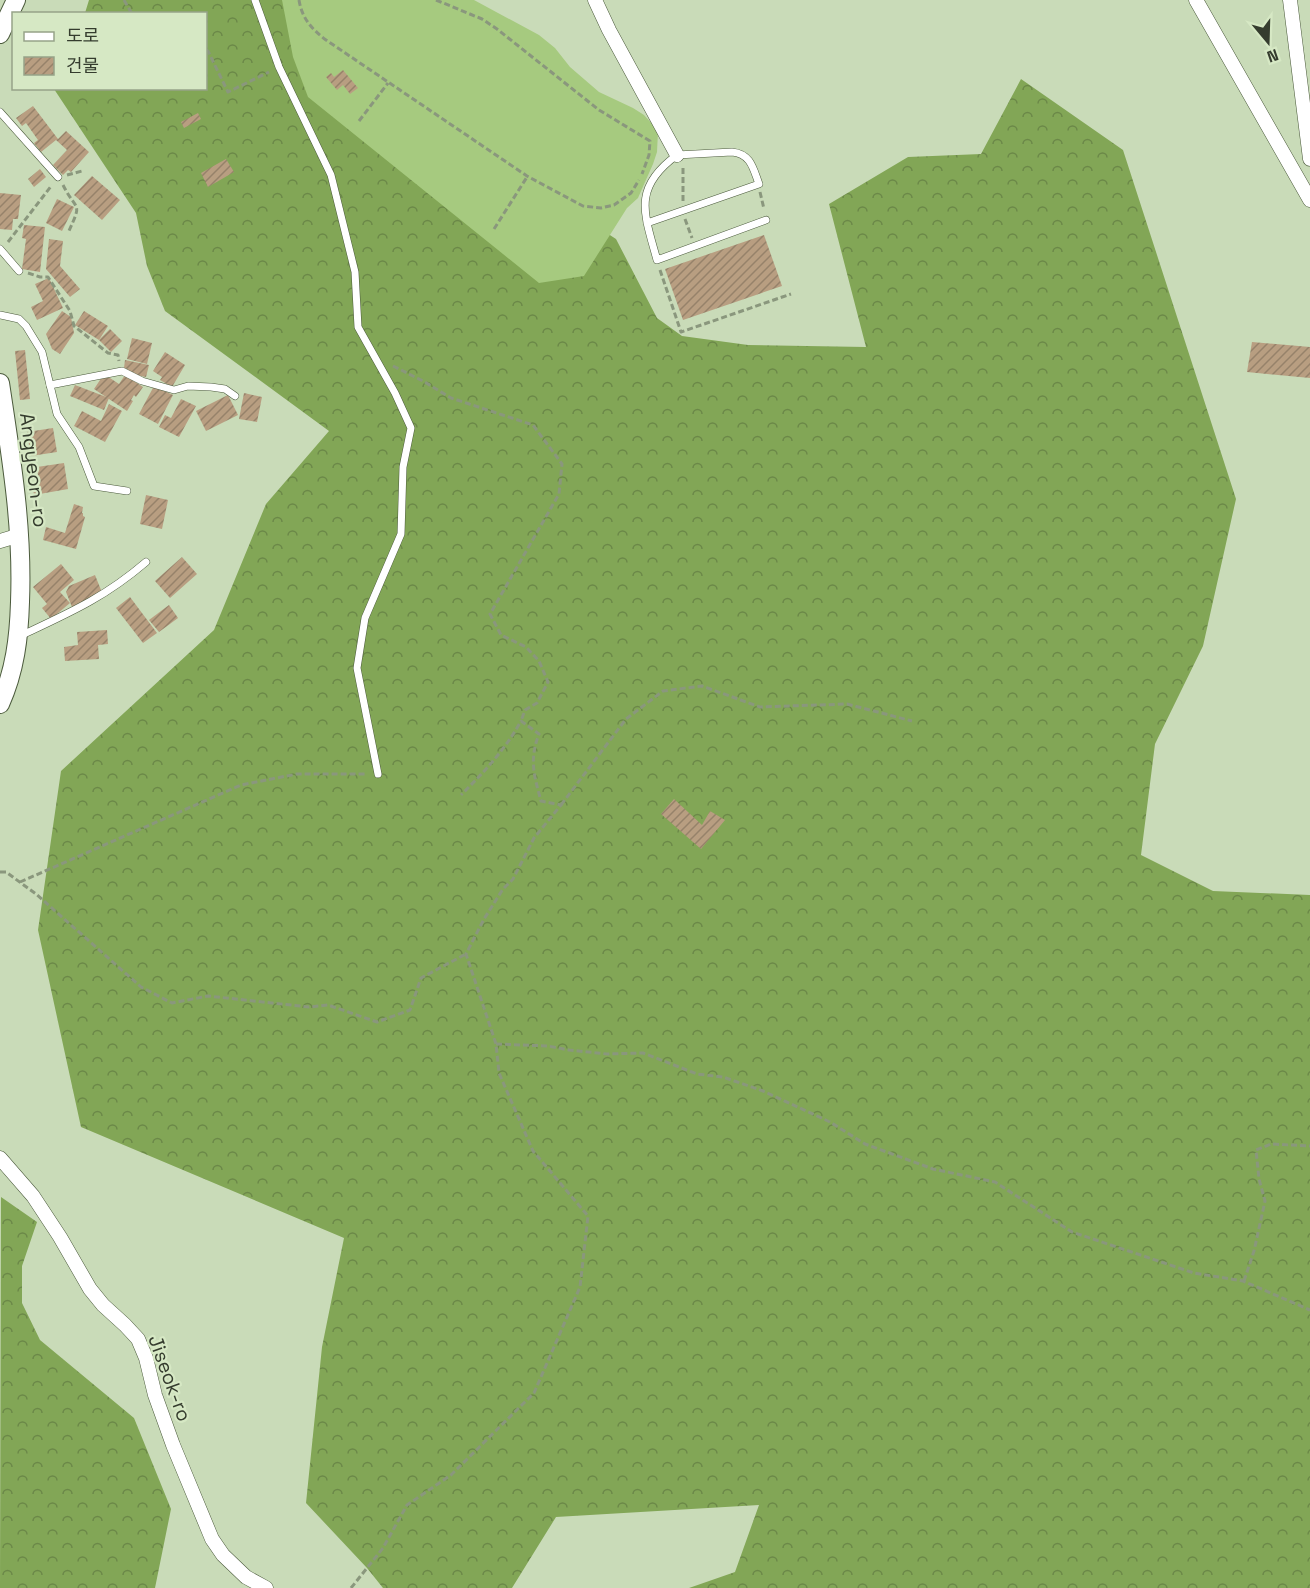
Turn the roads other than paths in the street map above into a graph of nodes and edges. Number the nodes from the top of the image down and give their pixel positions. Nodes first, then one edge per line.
1 (255, 0) edge
2 (595, 0) edge
3 (1196, 0) edge
4 (1290, 0) edge
5 (9, 5) edge
6 (0, 34) edge
7 (0, 112) edge
8 (1308, 135) edge
9 (677, 155) junction
10 (1310, 159) edge
11 (58, 177) road end
12 (1310, 201) edge
13 (766, 220) road end
14 (647, 223) junction
15 (1, 249) edge
16 (19, 271) road end
17 (0, 315) edge
18 (0, 383) edge
19 (50, 386) junction
20 (235, 396) dead end
21 (127, 491) dead end
22 (20, 535) junction
23 (0, 541) edge
24 (146, 562) dead end
25 (18, 636) junction
26 (0, 704) edge
27 (378, 774) road end
28 (0, 1158) edge
29 (266, 1588) edge

1 - 27 lane
2 - 9 street
3 - 12 street
4 - 8 street
5 - 6 street
7 - 11 lane
8 - 10 street
9 - 14 lane
9 - 14 lane
13 - 14 lane
15 - 16 lane
17 - 19 lane, Angyeon-ro
18 - 22 street, Angyeon-ro
19 - 20 lane, Angyeon-ro
19 - 21 lane, Angyeon-ro
22 - 23 street
22 - 25 street, Angyeon-ro
24 - 25 lane
25 - 26 street, Angyeon-ro
28 - 29 street, Jiseok-ro

